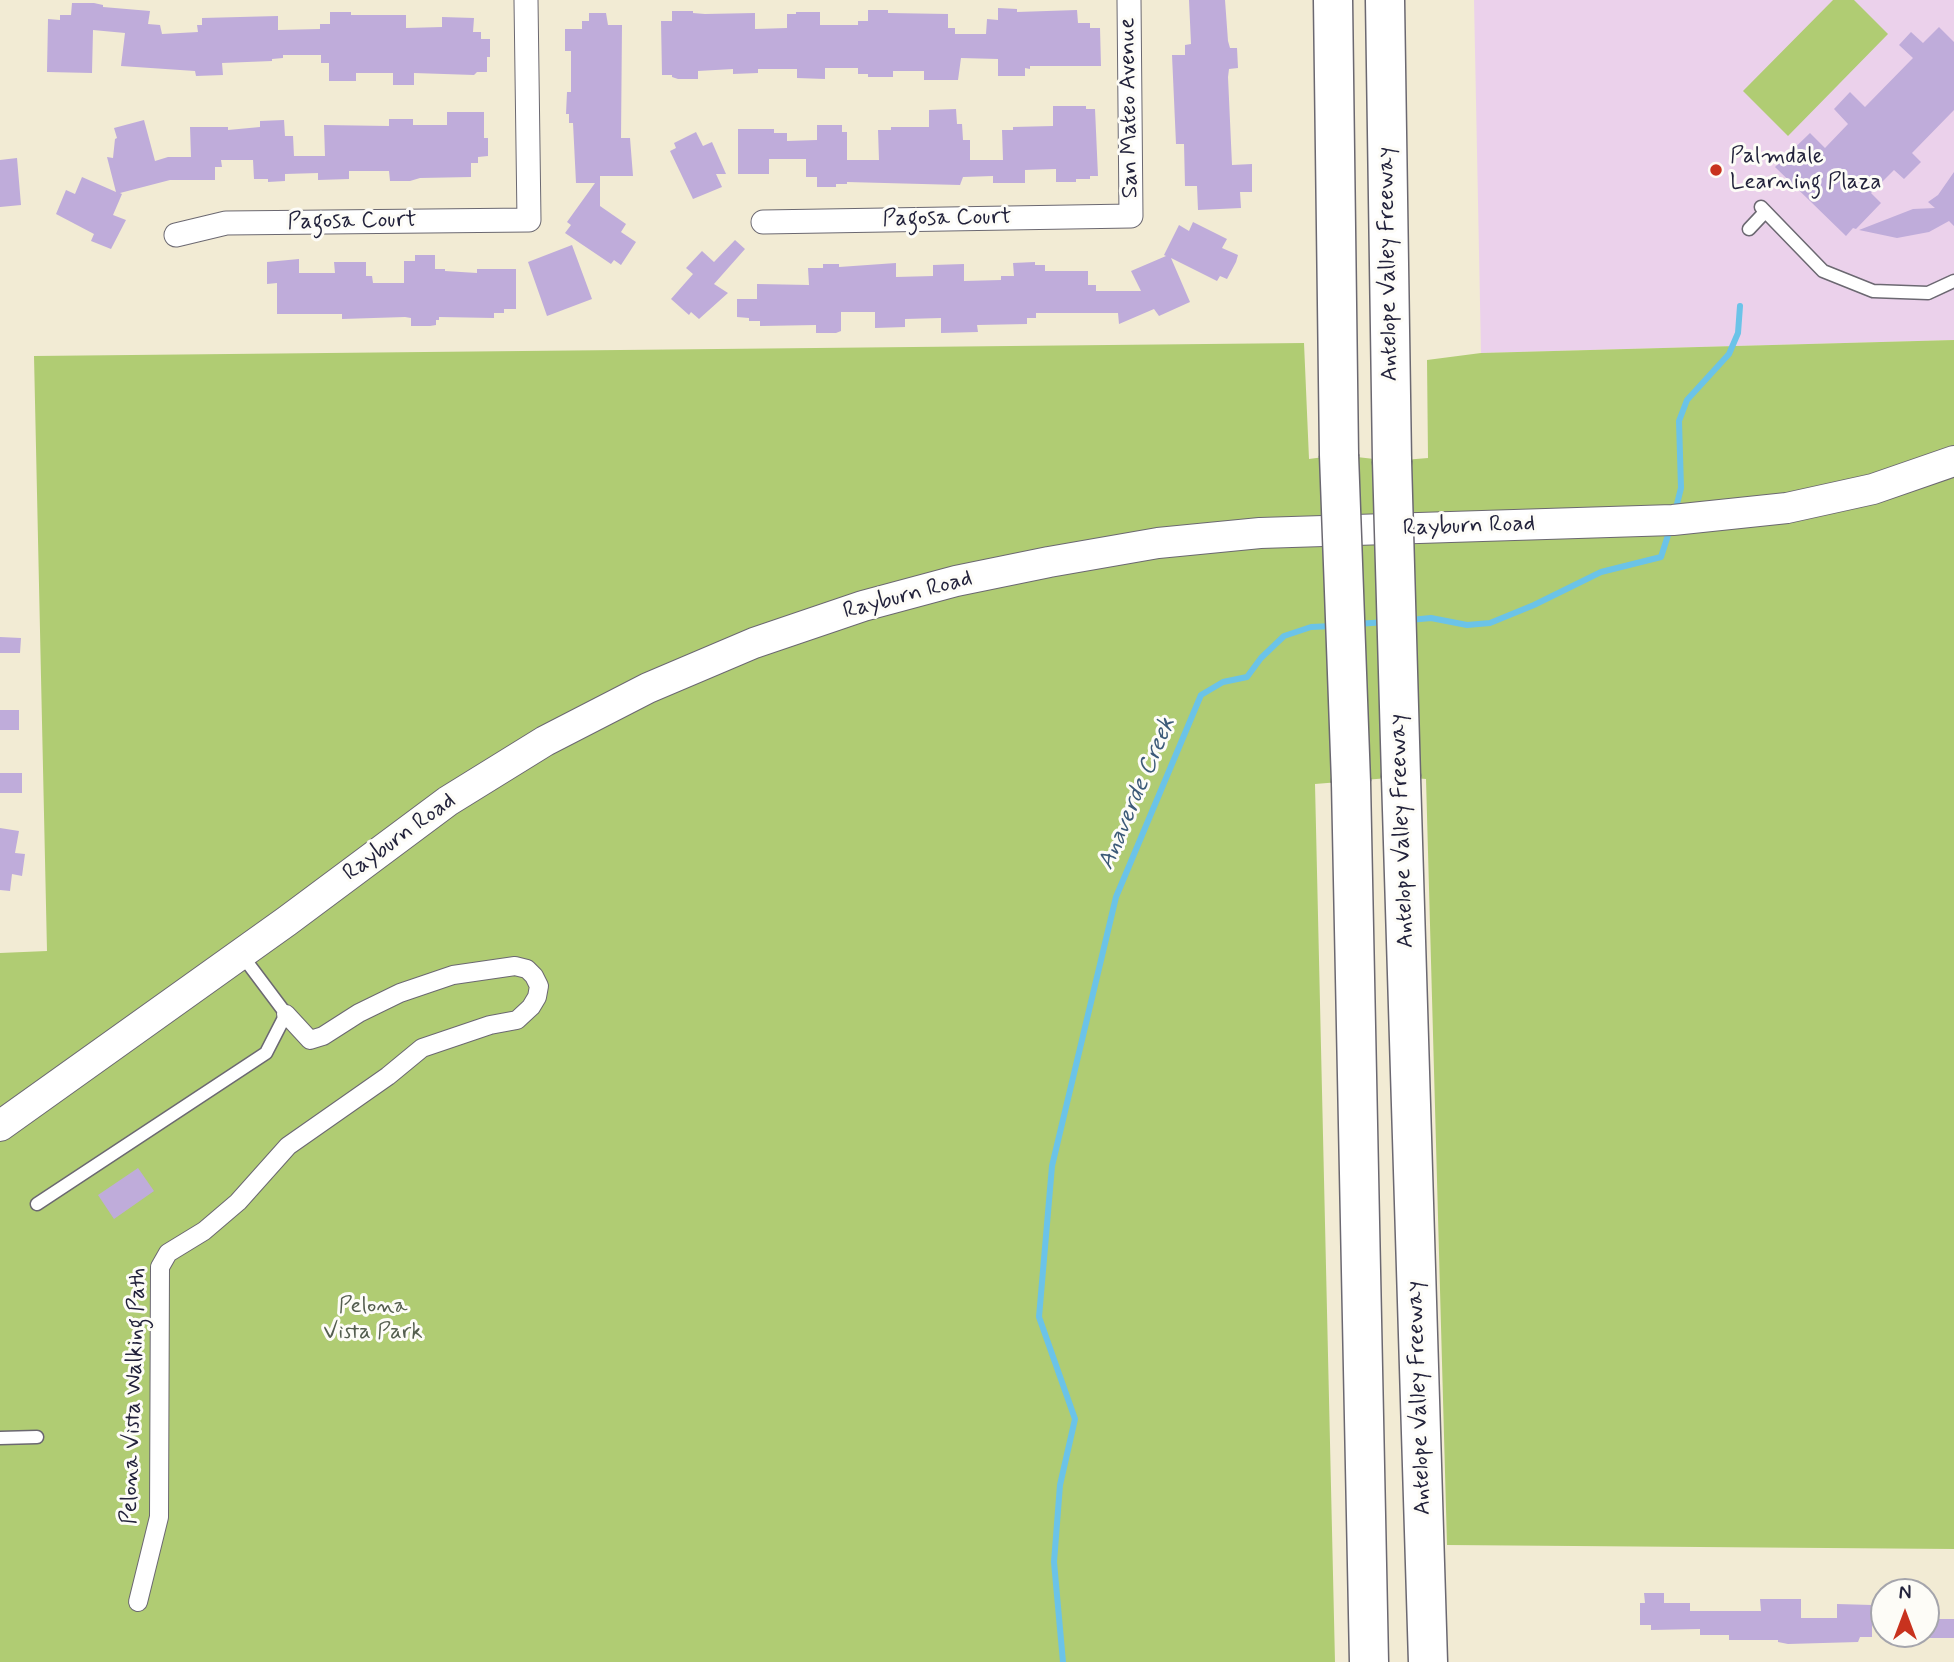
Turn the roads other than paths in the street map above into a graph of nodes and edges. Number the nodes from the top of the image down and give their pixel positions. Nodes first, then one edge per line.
1 (526, 0) edge
2 (1129, 0) edge
3 (1332, 0) edge
4 (1385, 0) edge
5 (1131, 216) joint
6 (763, 222) dead end
7 (1749, 229) dead end
8 (176, 235) dead end
9 (1954, 281) edge
10 (1954, 461) edge
11 (241, 954) junction
12 (285, 1014) junction
13 (0, 1126) edge
14 (37, 1204) dead end
15 (37, 1437) dead end
16 (0, 1438) edge
17 (138, 1602) dead end
18 (1369, 1662) edge
19 (1427, 1662) edge

1 - 8 street, Pagosa Court
2 - 5 street, San Mateo Avenue
3 - 18 highway, bridge
4 - 19 highway, Antelope Valley Freeway, bridge
5 - 6 street, Pagosa Court
7 - 9 lane
10 - 11 street, Rayburn Road
11 - 12 lane
11 - 13 street, Rayburn Road
12 - 14 lane
12 - 17 street, Pelona Vista Walking Path
15 - 16 lane

